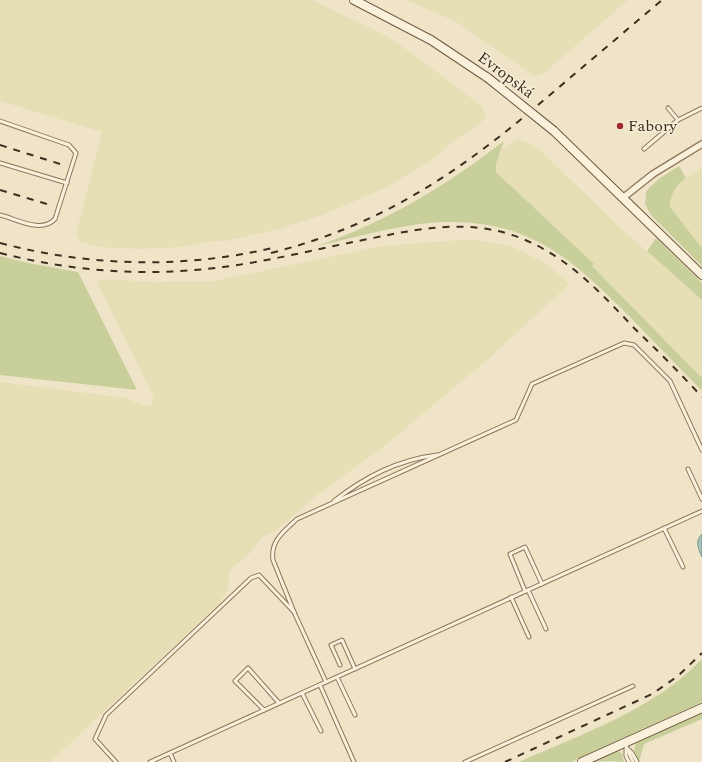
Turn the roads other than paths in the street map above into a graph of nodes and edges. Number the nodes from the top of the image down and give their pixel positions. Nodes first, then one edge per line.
1 (354, 0) edge
2 (668, 108) dead end
3 (702, 108) edge
4 (678, 120) junction
5 (0, 121) edge
6 (702, 144) edge
7 (644, 149) dead end
8 (0, 163) edge
9 (67, 183) junction
10 (624, 197) junction
11 (0, 215) edge
12 (702, 274) edge
13 (702, 450) edge
14 (440, 454) junction
15 (688, 469) dead end
16 (702, 499) edge
17 (329, 504) junction
18 (702, 511) edge
19 (664, 528) junction
20 (683, 567) dead end
21 (542, 584) junction
22 (527, 590) junction
23 (511, 597) junction
24 (294, 612) junction
25 (546, 629) dead end
26 (529, 637) dead end
27 (340, 665) dead end
28 (355, 669) junction
29 (337, 677) junction
30 (326, 682) junction
31 (320, 685) junction
32 (633, 686) dead end
33 (302, 693) junction
34 (280, 703) junction
35 (702, 708) edge
36 (264, 710) junction
37 (355, 715) dead end
38 (320, 731) dead end
39 (625, 745) junction
40 (170, 753) junction
41 (116, 762) edge
42 (150, 762) edge
43 (174, 762) edge
44 (354, 762) edge
45 (465, 762) edge
46 (582, 762) edge
47 (628, 762) edge
48 (633, 762) edge
49 (636, 762) edge

1 - 10 street, Evropská, bridge
2 - 4 lane
3 - 4 lane
4 - 7 lane
5 - 9 lane
6 - 10 street
8 - 9 lane
9 - 11 lane
10 - 12 street, Evropská
13 - 14 lane
14 - 17 lane
14 - 17 lane
15 - 16 lane
17 - 24 lane
18 - 19 lane
19 - 20 lane
19 - 21 lane
21 - 22 lane
21 - 22 lane
22 - 23 lane
22 - 25 lane
23 - 26 lane
23 - 28 lane
24 - 30 lane
24 - 41 lane
27 - 28 lane
28 - 29 lane
29 - 30 lane
29 - 37 lane
30 - 31 lane
31 - 33 lane
31 - 44 lane
32 - 45 lane
33 - 34 lane
33 - 38 lane
34 - 36 lane
34 - 36 lane
35 - 39 street
36 - 40 lane
39 - 46 street
39 - 47 lane
39 - 48 lane
39 - 49 lane
40 - 42 lane
40 - 43 lane

